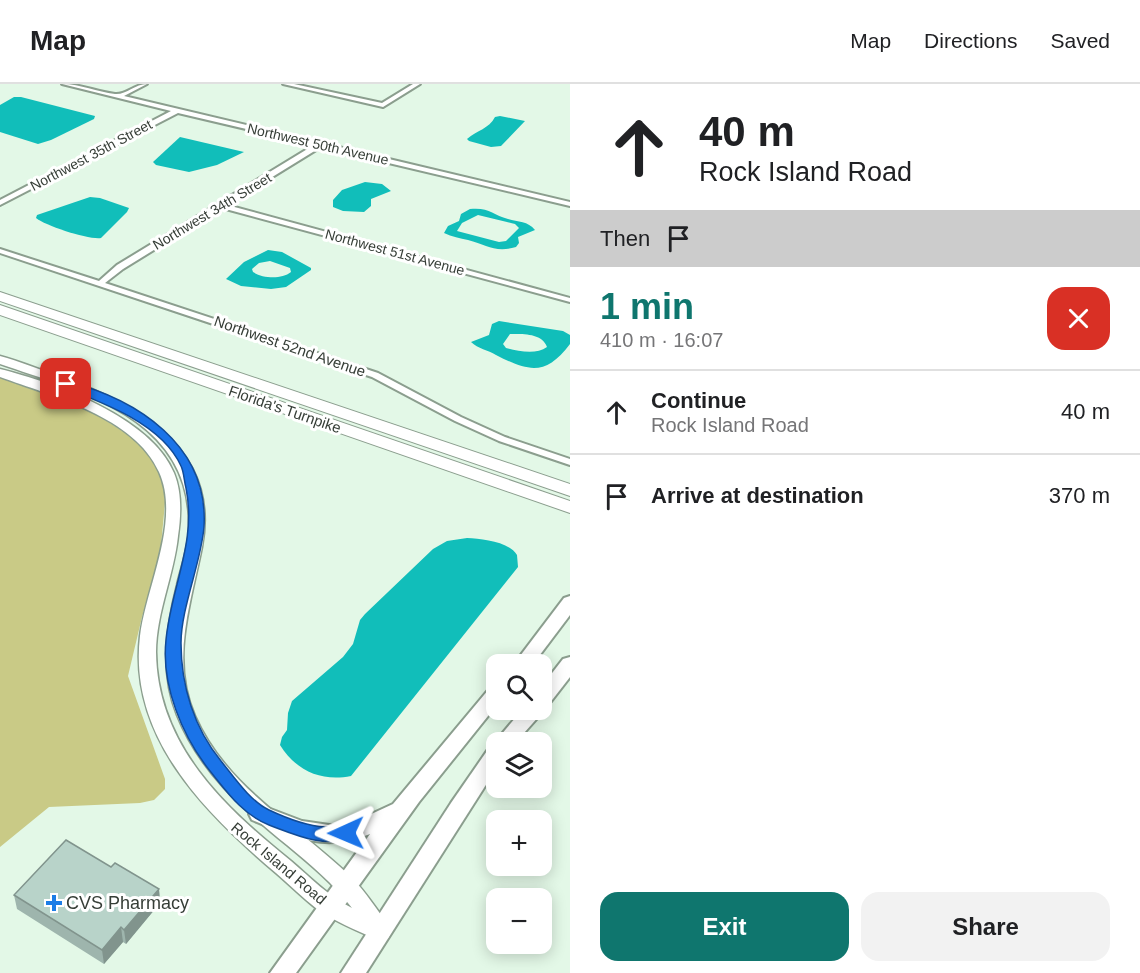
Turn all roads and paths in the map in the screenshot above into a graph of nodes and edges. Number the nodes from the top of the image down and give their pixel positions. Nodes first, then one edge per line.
1 (65, 84) edge
2 (82, 84) edge
3 (144, 84) edge
4 (286, 84) edge
5 (417, 84) edge
6 (121, 95) junction
7 (179, 109) junction
8 (322, 143) junction
9 (530, 192) junction
10 (570, 199) edge
11 (0, 203) edge
12 (570, 204) edge
13 (220, 205) junction
14 (0, 251) edge
15 (101, 283) junction
16 (0, 296) edge
17 (570, 300) edge
18 (0, 310) edge
19 (0, 360) edge
20 (0, 374) edge
21 (570, 462) edge
22 (570, 489) edge
23 (570, 507) edge
24 (570, 602) edge
25 (531, 654) edge
26 (570, 664) edge
27 (552, 686) edge
28 (486, 706) edge
29 (524, 720) edge
30 (514, 732) edge
31 (486, 768) edge
32 (400, 810) junction
33 (260, 814) junction
34 (346, 885) junction
35 (330, 906) junction
36 (381, 931) junction
37 (282, 973) edge
38 (354, 973) edge

1 - 6 street, Northwest 50th Avenue
2 - 6 street, Northwest 50th Avenue
3 - 6 street
4 - 5 street
6 - 7 street, Northwest 50th Avenue
7 - 8 street, Northwest 50th Avenue
7 - 11 street, Northwest 35th Street
8 - 9 street, Northwest 50th Avenue
8 - 13 street, Northwest 34th Street
9 - 10 street, Northwest 50th Avenue
9 - 12 street, Northwest 50th Avenue
13 - 15 street, Northwest 34th Street
13 - 17 street, Northwest 51st Avenue
14 - 15 street, Northwest 52nd Avenue
15 - 21 street, Northwest 52nd Avenue
16 - 22 highway, Florida's Turnpike
18 - 23 highway, Florida's Turnpike
19 - 33 main road, Rock Island Road
20 - 35 main road, Rock Island Road
24 - 25 main road
26 - 27 main road
28 - 32 main road
29 - 30 main road
31 - 36 main road
32 - 33 main road
32 - 34 main road
33 - 34 main road, Rock Island Road
34 - 35 main road
34 - 36 main road, Rock Island Road
35 - 36 main road, Rock Island Road
35 - 37 main road
36 - 38 main road

